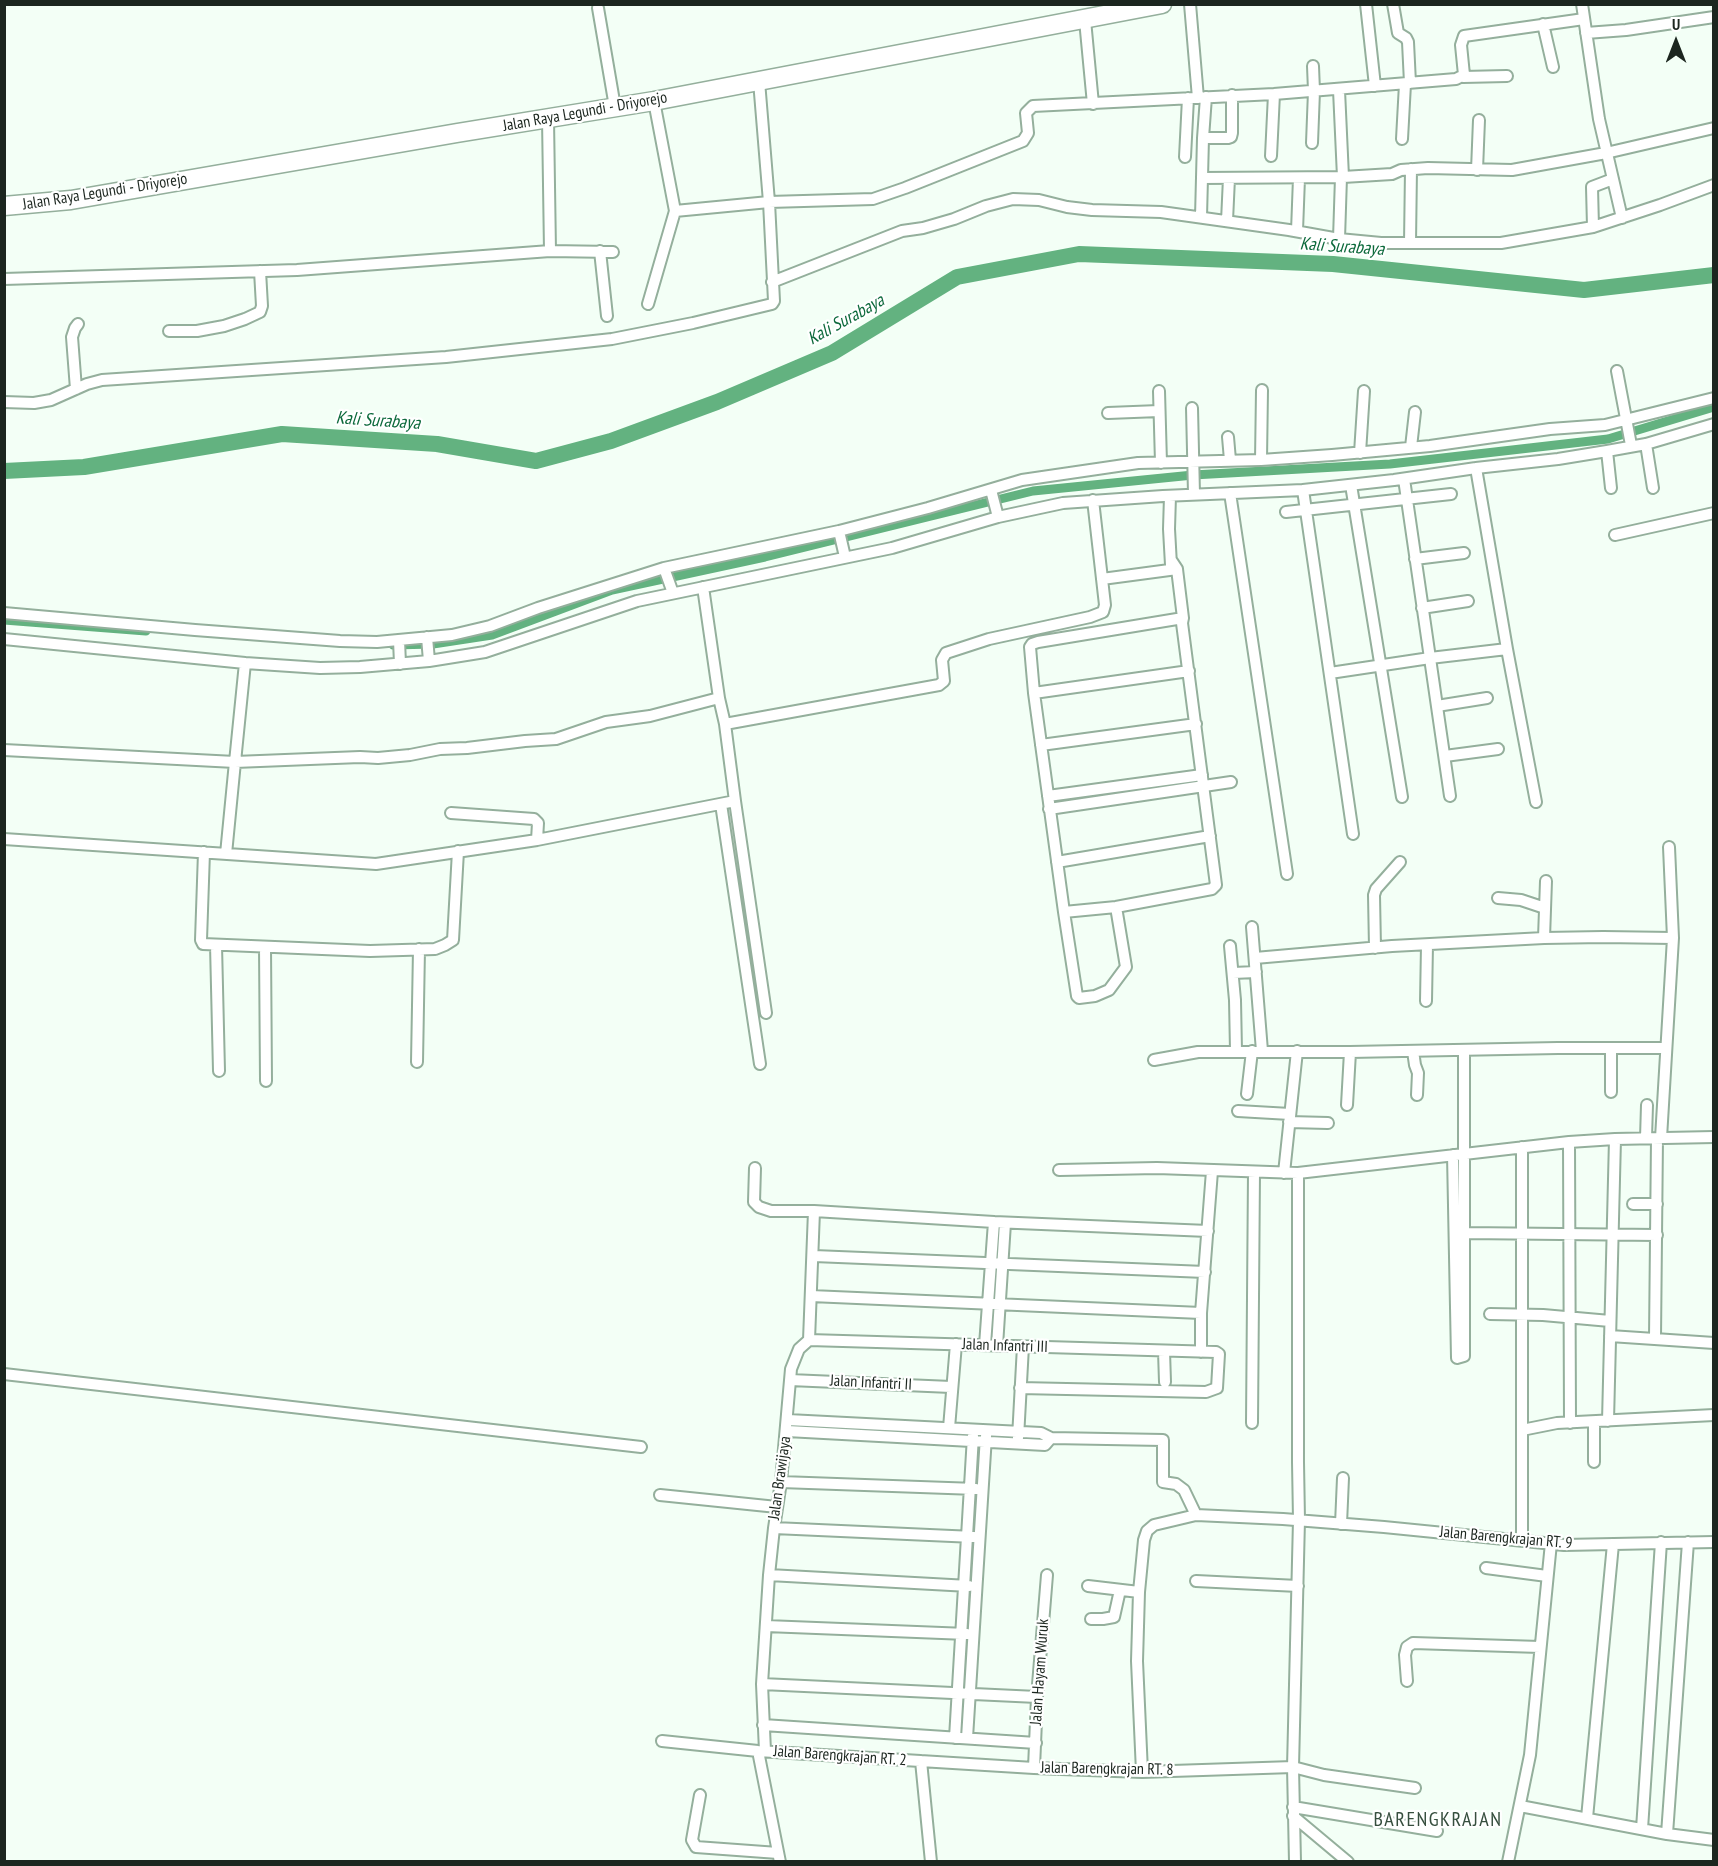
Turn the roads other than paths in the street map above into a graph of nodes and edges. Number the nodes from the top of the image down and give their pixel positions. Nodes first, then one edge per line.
1 (1162, 4) edge
2 (1190, 4) edge
3 (1366, 4) edge
4 (1393, 4) edge
5 (1582, 4) edge
6 (598, 9) dead end
7 (1713, 17) edge
8 (1584, 19) junction
9 (1085, 20) junction
10 (1543, 24) junction
11 (1586, 33) junction
12 (1313, 66) dead end
13 (1553, 68) dead end
14 (1507, 76) dead end
15 (1463, 77) junction
16 (759, 81) junction
17 (1407, 83) junction
18 (1375, 86) junction
19 (1339, 90) junction
20 (1314, 92) junction
21 (1274, 94) junction
22 (1232, 95) junction
23 (1197, 98) junction
24 (654, 101) junction
25 (1092, 104) junction
26 (615, 107) junction
27 (548, 119) junction
28 (1479, 120) dead end
29 (1713, 128) edge
30 (1203, 138) junction
31 (1402, 139) dead end
32 (1312, 142) dead end
33 (1606, 153) junction
34 (1271, 156) dead end
35 (1185, 157) dead end
36 (1410, 169) junction
37 (1478, 170) junction
38 (1342, 177) junction
39 (1202, 178) junction
40 (1229, 178) junction
41 (1299, 178) junction
42 (1612, 179) junction
43 (1713, 185) edge
44 (769, 202) junction
45 (4, 206) edge
46 (675, 211) junction
47 (1201, 217) junction
48 (1622, 218) junction
49 (1227, 221) junction
50 (1593, 227) junction
51 (1297, 231) junction
52 (1339, 240) junction
53 (1410, 243) junction
54 (550, 250) junction
55 (600, 252) junction
56 (613, 252) dead end
57 (260, 271) junction
58 (4, 279) edge
59 (772, 282) junction
60 (648, 304) dead end
61 (607, 315) dead end
62 (78, 324) dead end
63 (169, 331) dead end
64 (1617, 371) dead end
65 (76, 389) junction
66 (1262, 390) dead end
67 (1159, 391) dead end
68 (1364, 391) dead end
69 (1713, 398) edge
70 (4, 402) edge
71 (1192, 408) dead end
72 (1160, 411) junction
73 (1415, 412) dead end
74 (1108, 413) dead end
75 (1627, 422) junction
76 (1713, 424) edge
77 (1228, 437) dead end
78 (1631, 443) junction
79 (1646, 444) junction
80 (1411, 447) junction
81 (1607, 451) junction
82 (1360, 453) junction
83 (1230, 460) junction
84 (1261, 460) junction
85 (1194, 462) junction
86 (1161, 463) junction
87 (1476, 468) junction
88 (1404, 479) junction
89 (1351, 485) junction
90 (1611, 488) dead end
91 (1653, 488) dead end
92 (1303, 490) junction
93 (991, 492) junction
94 (1198, 492) junction
95 (1230, 493) junction
96 (1451, 494) dead end
97 (1170, 496) junction
98 (1407, 498) junction
99 (1093, 501) junction
100 (1354, 504) junction
101 (1306, 510) junction
102 (1286, 512) dead end
103 (997, 513) junction
104 (1713, 513) edge
105 (839, 532) junction
106 (1615, 535) dead end
107 (844, 553) junction
108 (1464, 553) dead end
109 (1415, 559) junction
110 (1173, 566) junction
111 (665, 569) junction
112 (1102, 579) junction
113 (703, 587) junction
114 (671, 589) junction
115 (1468, 601) dead end
116 (1422, 608) junction
117 (4, 613) edge
118 (1181, 620) junction
119 (4, 639) edge
120 (427, 639) junction
121 (399, 642) junction
122 (1508, 649) junction
123 (429, 658) junction
124 (1430, 658) junction
125 (245, 663) junction
126 (400, 663) junction
127 (1380, 667) junction
128 (1188, 671) junction
129 (1330, 674) junction
130 (1034, 693) junction
131 (719, 698) junction
132 (1486, 698) dead end
133 (1437, 706) junction
134 (725, 724) junction
135 (1196, 724) junction
136 (1041, 746) junction
137 (1498, 749) dead end
138 (4, 750) edge
139 (1445, 756) junction
140 (235, 762) junction
141 (1203, 780) junction
142 (1231, 782) dead end
143 (1048, 796) junction
144 (1450, 796) dead end
145 (1402, 797) dead end
146 (735, 801) junction
147 (1536, 802) dead end
148 (721, 804) junction
149 (1050, 809) junction
150 (451, 813) dead end
151 (1353, 834) dead end
152 (1210, 836) junction
153 (4, 839) edge
154 (537, 840) junction
155 (1669, 847) dead end
156 (226, 854) junction
157 (458, 854) junction
158 (203, 856) junction
159 (1057, 862) junction
160 (1400, 862) dead end
161 (1287, 874) dead end
162 (1546, 881) dead end
163 (1498, 898) dead end
164 (1116, 907) junction
165 (1545, 908) junction
166 (1064, 912) junction
167 (1252, 927) dead end
168 (1545, 938) junction
169 (1673, 938) junction
170 (216, 945) junction
171 (1427, 945) junction
172 (1230, 946) dead end
173 (265, 947) junction
174 (1375, 948) junction
175 (418, 949) junction
176 (1255, 958) junction
177 (1256, 972) junction
178 (1233, 973) junction
179 (1426, 1001) dead end
180 (766, 1013) dead end
181 (1611, 1048) junction
182 (1665, 1048) junction
183 (1464, 1050) junction
184 (1236, 1051) junction
185 (1257, 1051) junction
186 (1296, 1051) junction
187 (1413, 1051) junction
188 (1350, 1052) junction
189 (1154, 1060) dead end
190 (417, 1062) dead end
191 (760, 1064) dead end
192 (219, 1071) dead end
193 (266, 1081) dead end
194 (1611, 1092) dead end
195 (1247, 1094) dead end
196 (1417, 1095) dead end
197 (1647, 1104) dead end
198 (1347, 1105) dead end
199 (1238, 1111) dead end
200 (1290, 1118) junction
201 (1328, 1122) dead end
202 (1713, 1137) edge
203 (1655, 1138) junction
204 (1615, 1139) junction
205 (1569, 1142) junction
206 (1522, 1147) junction
207 (1465, 1154) junction
208 (1453, 1155) junction
209 (755, 1168) dead end
210 (1059, 1170) dead end
211 (1212, 1171) junction
212 (1254, 1172) junction
213 (1284, 1173) junction
214 (1298, 1173) junction
215 (1633, 1204) dead end
216 (1657, 1204) junction
217 (814, 1211) junction
218 (999, 1223) junction
219 (1208, 1231) junction
220 (1465, 1233) junction
221 (1522, 1233) junction
222 (1569, 1233) junction
223 (1612, 1234) junction
224 (1657, 1235) junction
225 (813, 1256) junction
226 (1460, 1258) junction
227 (997, 1263) junction
228 (1205, 1272) junction
229 (811, 1296) junction
230 (994, 1305) junction
231 (1201, 1313) junction
232 (1490, 1314) dead end
233 (1522, 1314) junction
234 (1569, 1317) junction
235 (1610, 1321) junction
236 (1610, 1335) junction
237 (1655, 1338) junction
238 (809, 1340) junction
239 (1713, 1343) edge
240 (956, 1344) junction
241 (985, 1345) junction
242 (997, 1346) junction
243 (1023, 1346) junction
244 (1164, 1351) junction
245 (1200, 1352) junction
246 (4, 1374) edge
247 (790, 1380) junction
248 (1165, 1382) dead end
249 (951, 1387) junction
250 (1020, 1388) junction
251 (1713, 1415) edge
252 (1608, 1421) junction
253 (1594, 1422) junction
254 (1252, 1423) dead end
255 (1570, 1423) junction
256 (787, 1426) junction
257 (949, 1428) junction
258 (974, 1429) junction
259 (986, 1430) junction
260 (1522, 1430) junction
261 (1018, 1432) junction
262 (1051, 1438) junction
263 (973, 1441) junction
264 (985, 1442) junction
265 (1018, 1444) junction
266 (641, 1447) dead end
267 (1594, 1462) dead end
268 (1343, 1478) dead end
269 (781, 1482) junction
270 (970, 1489) junction
271 (982, 1489) junction
272 (660, 1495) dead end
273 (777, 1507) junction
274 (1196, 1515) junction
275 (1299, 1520) junction
276 (1341, 1524) junction
277 (774, 1528) junction
278 (967, 1537) junction
279 (980, 1538) junction
280 (1522, 1540) junction
281 (1661, 1542) junction
282 (1688, 1542) junction
283 (1713, 1542) edge
284 (1551, 1543) junction
285 (1613, 1544) junction
286 (1486, 1568) dead end
287 (769, 1575) junction
288 (1047, 1575) dead end
289 (1547, 1576) junction
290 (1196, 1581) dead end
291 (964, 1586) junction
292 (976, 1586) junction
293 (1088, 1586) dead end
294 (1298, 1586) junction
295 (1120, 1590) junction
296 (1139, 1592) junction
297 (1091, 1618) dead end
298 (766, 1626) junction
299 (961, 1634) junction
300 (973, 1634) junction
301 (1540, 1647) junction
302 (1407, 1681) dead end
303 (762, 1684) junction
304 (957, 1693) junction
305 (969, 1694) junction
306 (1037, 1697) junction
307 (763, 1725) junction
308 (955, 1738) junction
309 (967, 1738) junction
310 (662, 1741) dead end
311 (1036, 1743) junction
312 (761, 1751) junction
313 (921, 1761) junction
314 (1293, 1767) junction
315 (1034, 1768) junction
316 (1142, 1772) junction
317 (1414, 1788) dead end
318 (700, 1795) dead end
319 (1520, 1806) junction
320 (1293, 1812) junction
321 (1587, 1818) junction
322 (1642, 1829) junction
323 (1437, 1831) dead end
324 (1667, 1834) junction
325 (1713, 1840) edge
326 (779, 1857) edge
327 (931, 1862) edge
328 (1295, 1862) edge
329 (1348, 1862) edge
330 (1508, 1862) edge

1 - 9 main road, Jalan Raya Legundi - Driyorejo
2 - 23 street
3 - 18 street
4 - 17 street
5 - 8 street
6 - 26 street
7 - 11 street
8 - 10 street
8 - 11 street
9 - 16 main road, Jalan Raya Legundi - Driyorejo
9 - 25 street
10 - 13 street
10 - 15 street
11 - 33 street
12 - 20 street
14 - 15 street
15 - 17 street
16 - 24 main road, Jalan Raya Legundi - Driyorejo
16 - 44 street
17 - 18 street
17 - 31 street
18 - 19 street
19 - 20 street
19 - 38 street
20 - 21 street
20 - 32 street
21 - 22 street
21 - 34 street
22 - 23 street
22 - 30 street
23 - 25 street
23 - 30 street
23 - 35 street
24 - 26 main road, Jalan Raya Legundi - Driyorejo
24 - 46 street
25 - 44 street
26 - 27 main road, Jalan Raya Legundi - Driyorejo
27 - 45 main road, Jalan Raya Legundi - Driyorejo
27 - 54 street
28 - 37 street
29 - 33 street
30 - 39 street
33 - 37 street
33 - 42 street
36 - 37 street
36 - 38 street
36 - 53 street
38 - 41 street
38 - 52 street
39 - 40 street
39 - 47 street
40 - 41 street
40 - 49 street
41 - 51 street
42 - 48 street
42 - 50 street
43 - 48 street
44 - 46 street
44 - 59 street
46 - 60 street
47 - 49 street
47 - 59 street
48 - 50 street
49 - 51 street
50 - 53 street
51 - 52 street
52 - 53 street
54 - 55 street
54 - 57 street
55 - 56 street
55 - 61 street
57 - 58 street
57 - 63 street
59 - 65 street
62 - 65 street
64 - 75 street
65 - 70 street
66 - 84 street
67 - 72 street
68 - 82 street
69 - 75 street
71 - 85 street
72 - 74 street
72 - 86 street
73 - 80 street
75 - 78 street
75 - 80 street
76 - 79 street
77 - 83 street
78 - 79 street
78 - 81 street
79 - 91 street
80 - 82 street
81 - 87 street
81 - 90 street
82 - 84 street
83 - 84 street
83 - 85 street
85 - 86 street
85 - 94 street
86 - 93 street
87 - 88 street
87 - 122 street
88 - 89 street
88 - 98 street
89 - 92 street
89 - 100 street
92 - 95 street
92 - 101 street
93 - 103 street
93 - 105 street
94 - 95 street
94 - 97 street
95 - 161 street
96 - 98 street
97 - 99 street
97 - 110 street
98 - 100 street
98 - 109 street
99 - 103 street
99 - 112 street
100 - 101 street
100 - 127 street
101 - 102 street
101 - 129 street
103 - 107 street
104 - 106 street
105 - 107 street
105 - 111 street
107 - 113 street
108 - 109 street
109 - 116 street
110 - 112 street
110 - 118 street
111 - 114 street
111 - 120 street
112 - 134 street
113 - 114 street
113 - 131 street
114 - 123 street
115 - 116 street
116 - 124 street
117 - 121 street
118 - 128 street
118 - 130 street
119 - 125 street
120 - 121 street
120 - 123 street
121 - 126 street
122 - 124 street
122 - 147 street
123 - 126 street
124 - 127 street
124 - 133 street
125 - 126 street
125 - 140 street
127 - 129 street
127 - 145 street
128 - 130 street
128 - 135 street
129 - 151 street
130 - 136 street
131 - 134 street
131 - 140 street
132 - 133 street
133 - 139 street
134 - 146 street
135 - 136 street
135 - 141 street
136 - 143 street
137 - 139 street
138 - 140 street
139 - 144 street
140 - 156 street
141 - 142 street
141 - 143 street
141 - 149 street
141 - 152 street
143 - 149 street
146 - 148 street
146 - 180 street
148 - 154 street
148 - 191 street
149 - 159 street
150 - 154 street
152 - 159 street
152 - 164 street
153 - 158 street
154 - 157 street
155 - 169 street
156 - 157 street
156 - 158 street
157 - 175 street
158 - 170 street
159 - 166 street
160 - 174 street
162 - 165 street
163 - 165 street
164 - 166 street
164 - 166 street
165 - 168 street
167 - 176 street
168 - 169 street
168 - 171 street
169 - 182 street
170 - 173 street
170 - 192 street
171 - 174 street
171 - 179 street
172 - 178 street
173 - 175 street
173 - 193 street
174 - 176 street
175 - 190 street
176 - 177 street
177 - 178 street
177 - 185 street
178 - 184 street
181 - 182 street
181 - 183 street
181 - 194 street
182 - 203 street
183 - 187 street
183 - 207 street
184 - 185 street
184 - 189 street
185 - 186 street
185 - 195 street
186 - 188 street
186 - 200 street
187 - 188 street
187 - 196 street
188 - 198 street
197 - 203 street
199 - 200 street
200 - 201 street
200 - 213 street
202 - 203 street
203 - 204 street
203 - 216 street
204 - 205 street
204 - 223 street
205 - 206 street
205 - 222 street
206 - 207 street
206 - 221 street
207 - 208 street
207 - 220 street
208 - 214 street
208 - 226 street
209 - 217 street
210 - 211 street
211 - 212 street
211 - 219 street
212 - 213 street
212 - 254 street
213 - 214 street
214 - 275 street
215 - 216 street
216 - 224 street
217 - 218 street
217 - 225 street
218 - 219 street
218 - 227 street
219 - 228 street
220 - 221 street
220 - 226 street
221 - 222 street
221 - 233 street
222 - 223 street
222 - 234 street
223 - 224 street
223 - 235 street
224 - 237 street
225 - 227 street
225 - 229 street
226 - 226 street
227 - 228 street
227 - 230 street
228 - 231 street
229 - 230 street
229 - 238 street
230 - 231 street
230 - 241 street
230 - 242 street
231 - 245 street
232 - 233 street
233 - 234 street
233 - 260 street
234 - 235 street
234 - 255 street
235 - 236 street
236 - 237 street
236 - 252 street
237 - 239 street
238 - 240 street, Jalan Infantri III
238 - 247 street, Jalan Brawijaya
240 - 241 street, Jalan Infantri III
240 - 249 street
241 - 242 street, Jalan Infantri III
242 - 243 street, Jalan Infantri III
243 - 244 street, Jalan Infantri III
243 - 250 street
244 - 245 street, Jalan Infantri III
244 - 248 street
245 - 250 street
246 - 266 street
247 - 249 street, Jalan Infantri II
247 - 256 street, Jalan Brawijaya
249 - 257 street
250 - 261 street
251 - 252 street
252 - 253 street
253 - 255 street
253 - 267 street
255 - 260 street
256 - 257 street
256 - 263 street
256 - 269 street, Jalan Brawijaya
257 - 258 street
258 - 259 street
258 - 263 street
259 - 261 street
259 - 264 street
260 - 280 street
261 - 262 street
261 - 265 street
262 - 265 street
262 - 274 street
263 - 264 street
263 - 270 street
264 - 265 street
264 - 271 street
268 - 276 street
269 - 270 street
269 - 273 street, Jalan Brawijaya
270 - 271 street
270 - 278 street
271 - 279 street
272 - 273 street
273 - 277 street, Jalan Brawijaya
274 - 275 street, Jalan Barengkrajan RT. 9
274 - 296 street, Jalan Barengkrajan RT. 9
275 - 276 street, Jalan Barengkrajan RT. 9
275 - 294 street
276 - 280 street, Jalan Barengkrajan RT. 9
277 - 278 street
277 - 287 street, Jalan Brawijaya
278 - 279 street
278 - 291 street
279 - 292 street
280 - 284 street, Jalan Barengkrajan RT. 9
281 - 282 street, Jalan Barengkrajan RT. 9
281 - 285 street, Jalan Barengkrajan RT. 9
281 - 322 street
282 - 283 street, Jalan Barengkrajan RT. 9
282 - 324 street
284 - 285 street, Jalan Barengkrajan RT. 9
284 - 289 street
285 - 321 street
286 - 289 street
287 - 291 street
287 - 298 street, Jalan Brawijaya
288 - 306 street, Jalan Hayam Wuruk
289 - 301 street
290 - 294 street
291 - 292 street
291 - 299 street
292 - 300 street
293 - 295 street
294 - 314 street
295 - 296 street
295 - 297 street
296 - 316 street
298 - 299 street
298 - 303 street, Jalan Brawijaya
299 - 300 street
299 - 304 street
300 - 305 street
301 - 302 street
301 - 319 street
303 - 304 street
303 - 307 street, Jalan Brawijaya
304 - 305 street
304 - 308 street
305 - 306 street
305 - 309 street
306 - 311 street, Jalan Hayam Wuruk
307 - 308 street
307 - 312 street, Jalan Brawijaya
308 - 309 street
309 - 311 street
310 - 312 street, Jalan Barengkrajan RT. 2
311 - 315 street, Jalan Hayam Wuruk
312 - 313 street, Jalan Barengkrajan RT. 2
312 - 326 street, Jalan Barengkrajan RT. 2
313 - 315 street, Jalan Barengkrajan RT. 8
313 - 327 street
314 - 316 street, Jalan Barengkrajan RT. 8
314 - 317 street, Jalan Barengkrajan RT. 8
314 - 320 street
315 - 316 street, Jalan Barengkrajan RT. 8
318 - 326 street
319 - 321 street
319 - 330 street
320 - 323 street
320 - 328 street
320 - 329 street
321 - 322 street
322 - 324 street
324 - 325 street

